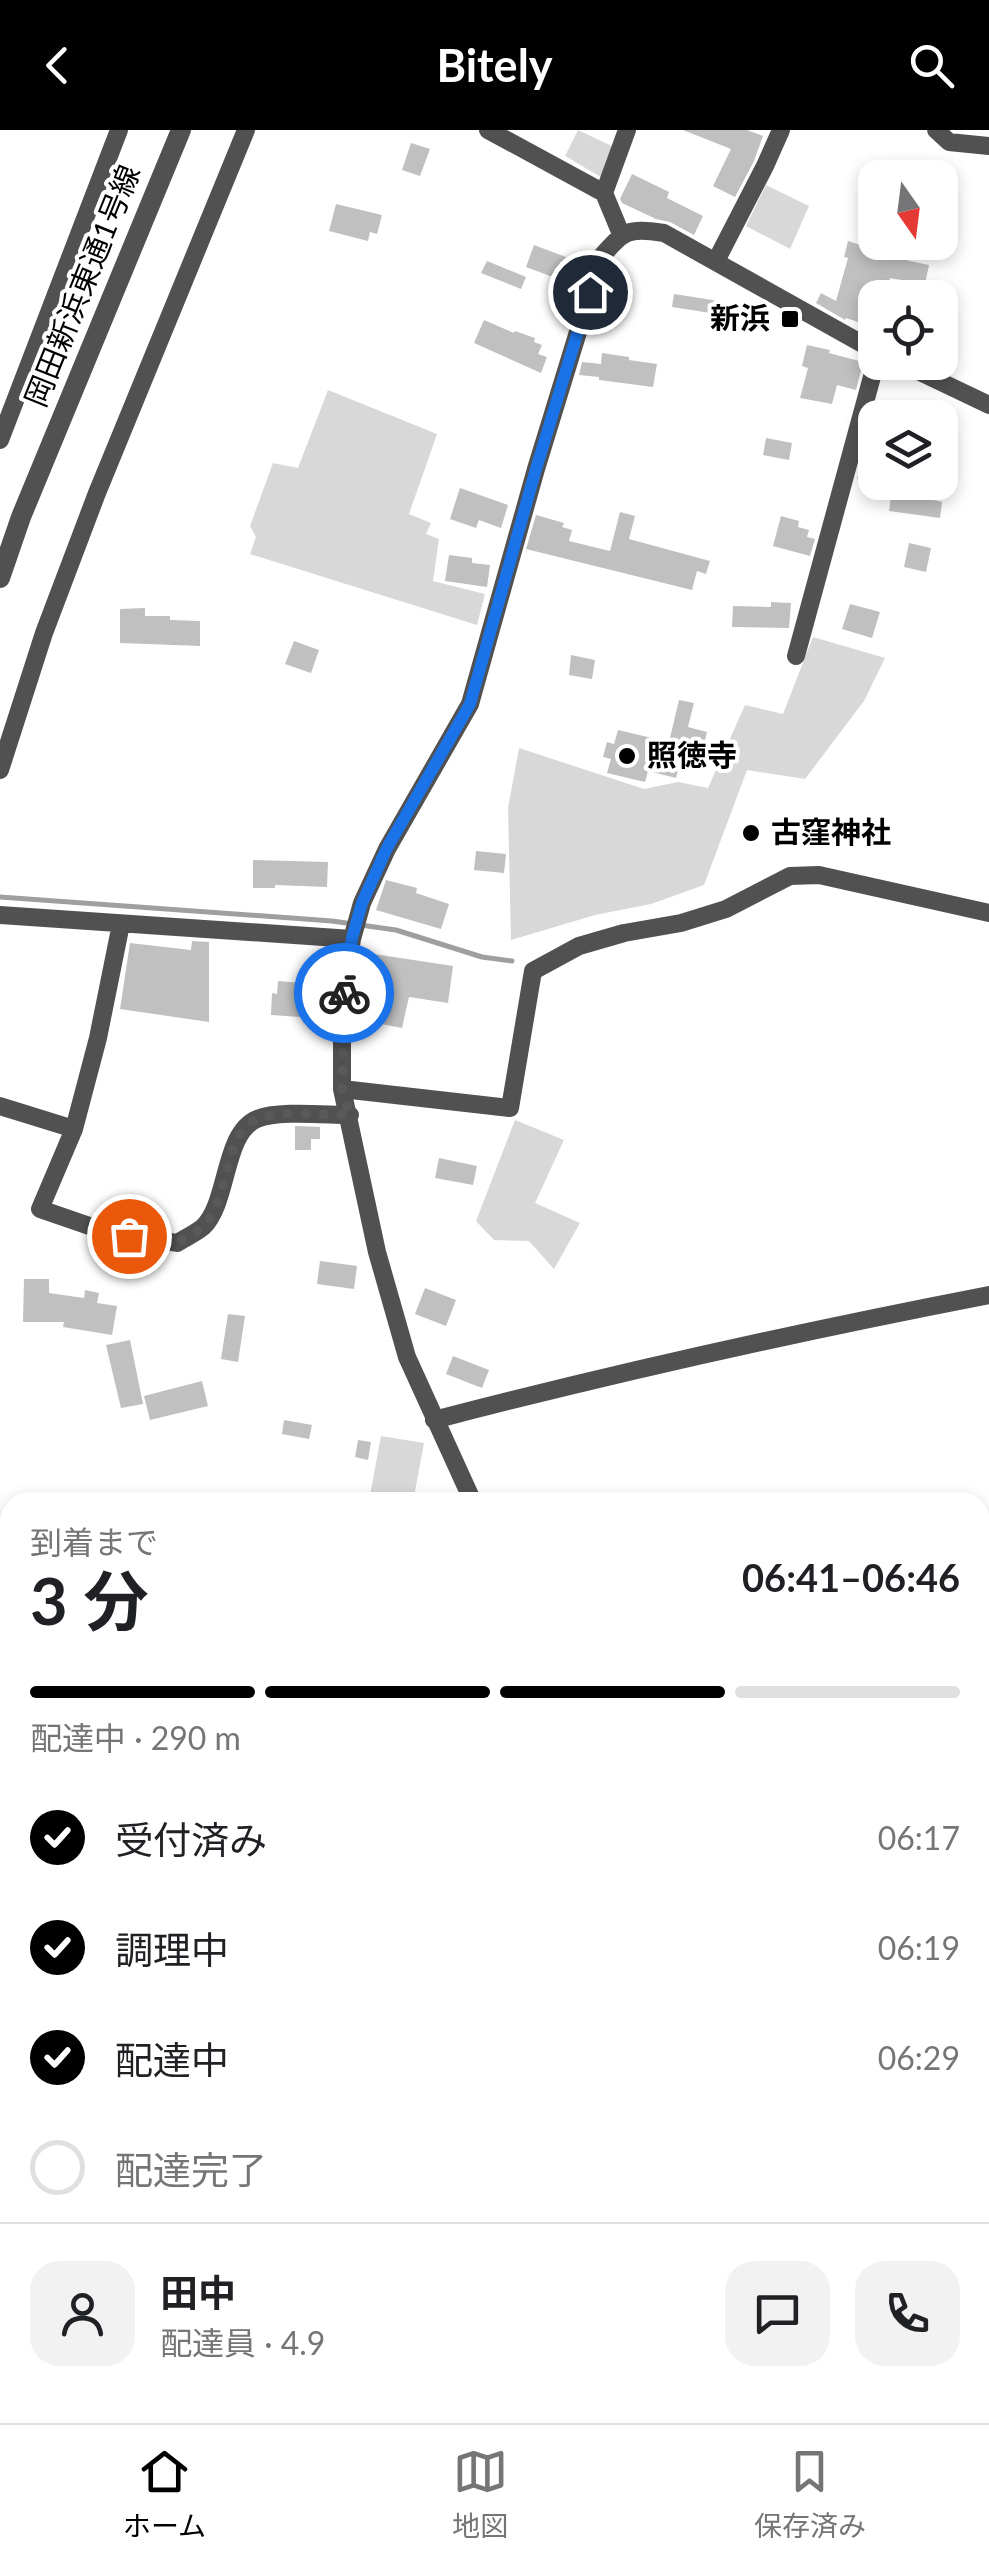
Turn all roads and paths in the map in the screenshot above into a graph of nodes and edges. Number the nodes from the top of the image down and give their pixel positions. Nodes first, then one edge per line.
1 (118, 130) edge
2 (181, 130) edge
3 (246, 130) edge
4 (488, 130) edge
5 (627, 130) edge
6 (781, 130) edge
7 (936, 130) edge
8 (989, 146) edge
9 (604, 193) junction
10 (621, 234) junction
11 (716, 261) junction
12 (858, 342) edge
13 (871, 380) edge
14 (937, 380) edge
15 (989, 405) edge
16 (0, 440) edge
17 (0, 578) edge
18 (796, 656) dead end
19 (0, 770) edge
20 (989, 913) edge
21 (0, 915) edge
22 (121, 924) junction
23 (354, 935) junction
24 (342, 1089) junction
25 (0, 1106) edge
26 (350, 1115) junction
27 (74, 1129) junction
28 (989, 1296) edge
29 (434, 1420) junction
30 (468, 1492) edge

1 - 16 street
2 - 17 street, 岡田新浜東通1号線
3 - 19 street
4 - 9 street
5 - 9 street
6 - 11 street
7 - 8 street
9 - 10 street
10 - 11 street
10 - 23 street
11 - 12 street
13 - 18 street
14 - 15 street
20 - 24 street
21 - 22 street
22 - 23 street
22 - 27 street
23 - 24 street
24 - 26 street
25 - 27 street
26 - 27 street
26 - 29 street
28 - 29 street
29 - 30 street

